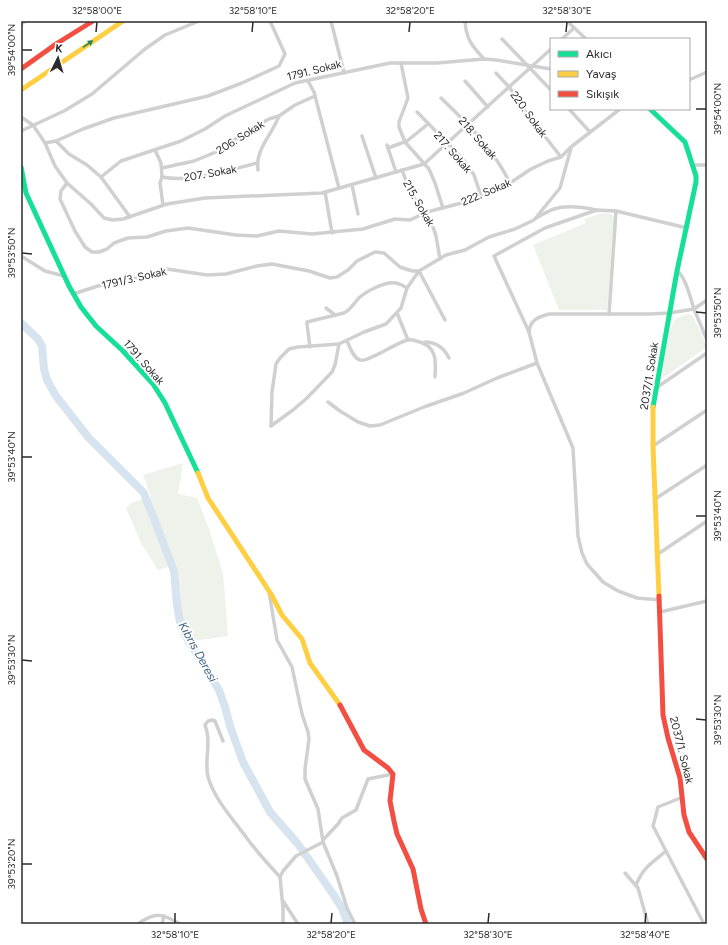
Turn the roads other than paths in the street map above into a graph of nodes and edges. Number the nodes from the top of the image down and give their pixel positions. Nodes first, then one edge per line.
1 (26, 21) edge
2 (93, 21) edge
3 (123, 21) edge
4 (199, 21) edge
5 (270, 21) edge
6 (331, 21) edge
7 (465, 21) edge
8 (567, 21) edge
9 (21, 24) edge
10 (574, 28) junction
11 (563, 38) edge
12 (585, 38) edge
13 (502, 39) dead end
14 (550, 50) edge
15 (484, 59) junction
16 (401, 63) junction
17 (531, 66) junction
18 (21, 69) edge
19 (550, 69) edge
20 (707, 72) edge
21 (344, 73) junction
22 (496, 73) dead end
23 (690, 80) edge
24 (308, 81) junction
25 (465, 81) dead end
26 (510, 88) junction
27 (550, 89) edge
28 (21, 90) edge
29 (315, 96) junction
30 (441, 98) dead end
31 (488, 107) junction
32 (570, 110) edge
33 (619, 110) edge
34 (651, 110) edge
35 (417, 112) dead end
36 (278, 116) junction
37 (21, 118) edge
38 (428, 124) junction
39 (468, 124) junction
40 (33, 125) junction
41 (21, 131) edge
42 (590, 132) junction
43 (362, 136) dead end
44 (56, 141) junction
45 (405, 142) junction
46 (45, 143) junction
47 (446, 143) junction
48 (571, 147) junction
49 (154, 150) junction
50 (561, 157) junction
51 (257, 163) junction
52 (424, 164) junction
53 (693, 165) junction
54 (707, 165) edge
55 (21, 167) edge
56 (162, 168) junction
57 (258, 170) dead end
58 (402, 170) junction
59 (396, 172) junction
60 (101, 177) junction
61 (162, 177) junction
62 (376, 178) junction
63 (67, 183) junction
64 (510, 183) junction
65 (352, 185) junction
66 (339, 188) junction
67 (325, 192) junction
68 (481, 196) junction
69 (163, 205) junction
70 (444, 208) junction
71 (598, 210) junction
72 (616, 211) junction
73 (425, 213) junction
74 (358, 214) dead end
75 (130, 217) junction
76 (534, 220) junction
77 (687, 228) junction
78 (332, 233) junction
79 (21, 256) edge
80 (440, 259) junction
81 (420, 271) junction
82 (677, 271) junction
83 (64, 276) junction
84 (407, 288) junction
85 (73, 294) junction
86 (707, 300) edge
87 (326, 308) dead end
88 (694, 309) junction
89 (669, 313) junction
90 (397, 314) junction
91 (609, 314) junction
92 (335, 315) junction
93 (445, 320) dead end
94 (529, 332) junction
95 (408, 340) junction
96 (707, 340) edge
97 (347, 341) junction
98 (422, 342) junction
99 (339, 344) junction
100 (310, 346) junction
101 (707, 353) edge
102 (449, 358) dead end
103 (537, 363) junction
104 (435, 377) dead end
105 (656, 388) junction
106 (328, 402) dead end
107 (707, 410) edge
108 (653, 446) junction
109 (707, 465) edge
110 (655, 499) junction
111 (707, 521) edge
112 (658, 554) junction
113 (268, 590) junction
114 (660, 600) junction
115 (707, 601) edge
116 (660, 612) junction
117 (223, 741) dead end
118 (393, 774) junction
119 (683, 797) junction
120 (323, 841) junction
121 (666, 852) junction
122 (707, 859) edge
123 (626, 873) dead end
124 (280, 877) junction
125 (636, 885) junction
126 (282, 900) junction
127 (164, 916) junction
128 (138, 924) edge
129 (162, 924) edge
130 (180, 924) edge
131 (282, 924) edge
132 (298, 924) edge
133 (355, 924) edge
134 (426, 924) edge
135 (648, 924) edge
136 (704, 924) edge

1 - 9 street
2 - 18 main road
28 -> 3 main road
4 - 40 street
5 - 44 street, 1791. Sokak
6 - 21 street
7 - 15 street
8 - 10 street
10 - 11 street
10 - 12 street
13 - 17 street
14 - 17 street
15 - 16 street, 1791. Sokak
15 - 17 street, 1791. Sokak
16 - 21 street, 1791. Sokak
16 - 45 street
17 - 19 street, 1791. Sokak
17 - 26 street
17 - 27 street
20 - 23 street
21 - 24 street, 1791. Sokak
22 - 26 street, 220. Sokak
24 - 29 street
24 - 49 street, 1791. Sokak
25 - 31 street
26 - 31 street
26 - 50 street, 220. Sokak
29 - 36 street, 206. Sokak
29 - 66 street
30 - 39 street, 218. Sokak
31 - 39 street
32 - 42 street
33 - 42 street, 222. Sokak
34 - 53 main road, 2037/1. Sokak
35 - 38 street, 217. Sokak
36 - 51 street
36 - 56 street, 206. Sokak
37 - 40 street
38 - 45 street
38 - 47 street, 217. Sokak
39 - 47 street
39 - 64 street, 218. Sokak
40 - 41 street
40 - 46 street
42 - 48 street, 222. Sokak
43 - 62 street
44 - 46 street, 1791. Sokak
44 - 60 street
45 - 52 street
45 - 59 street
46 - 63 street
47 - 52 street
47 - 68 street, 217. Sokak
48 - 50 street, 222. Sokak
48 - 76 street
49 - 56 street
49 - 60 street, 1791. Sokak
50 - 64 street, 222. Sokak
51 - 57 street
51 - 61 street, 207. Sokak
52 - 58 street
52 - 70 street
53 - 54 street
53 - 77 main road, 2037/1. Sokak
55 - 83 main road, 1791. Sokak
56 - 61 street
58 - 59 street
58 - 73 street, 215. Sokak
59 - 62 street
60 - 75 street
61 - 69 street
62 - 65 street
63 - 75 street
63 - 78 street
64 - 68 street, 222. Sokak
65 - 66 street
65 - 74 street
66 - 67 street
67 - 69 street
67 - 78 street
68 - 70 street, 222. Sokak
69 - 75 street
70 - 73 street, 222. Sokak
71 - 72 street
71 - 76 street
71 - 94 street
72 - 77 street
72 - 91 street
73 - 78 street, 222. Sokak
73 - 80 street, 215. Sokak
76 - 80 street
77 - 82 main road, 2037/1. Sokak
79 - 83 street
80 - 81 street
81 - 84 street
81 - 85 street, 1791/3. Sokak
81 - 93 street
82 - 88 street
82 - 89 main road, 2037/1. Sokak
83 - 85 main road, 1791. Sokak
84 - 90 street
84 - 92 street
85 - 113 main road, 1791. Sokak
86 - 88 street
87 - 92 street
88 - 89 street
88 - 96 street
89 - 91 street
89 - 105 main road, 2037/1. Sokak
90 - 95 street
90 - 97 street
91 - 94 street
92 - 100 street
94 - 103 street
95 - 97 street
95 - 98 street
97 - 99 street
98 - 102 street
98 - 104 street
99 - 100 street
99 - 100 street
101 - 105 street
103 - 106 street
103 - 114 street
105 - 108 main road, 2037/1. Sokak
107 - 108 street
108 - 110 main road, 2037/1. Sokak
109 - 110 street
110 - 112 main road, 2037/1. Sokak
111 - 112 street
112 - 114 main road, 2037/1. Sokak
113 - 118 main road, 1791. Sokak
113 - 120 street
114 - 116 main road, 2037/1. Sokak
115 - 116 street
116 - 119 main road, 2037/1. Sokak
117 - 124 street
118 - 120 street
118 - 134 main road
119 - 121 street, 2037/1. Sokak
119 - 122 main road, 2037/1. Sokak
120 - 124 street
120 - 133 street
121 - 125 street
121 - 136 street, 2037/1. Sokak
123 - 125 street
124 - 126 street
125 - 135 street
126 - 131 street
126 - 132 street
127 - 128 street
127 - 129 street
127 - 130 street

